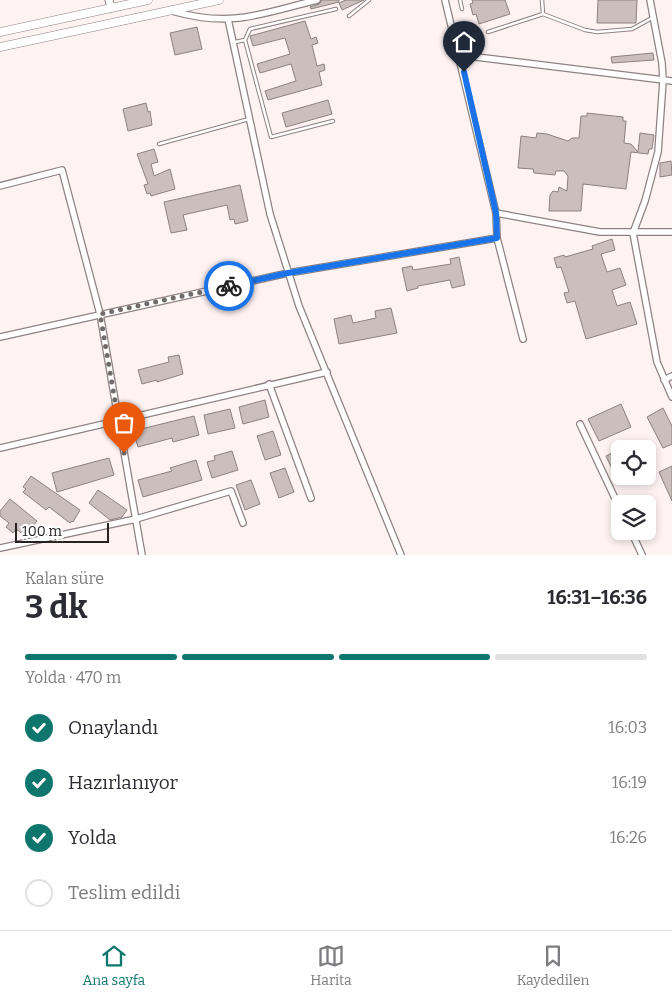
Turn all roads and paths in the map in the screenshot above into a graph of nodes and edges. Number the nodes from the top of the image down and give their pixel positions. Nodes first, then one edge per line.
1 (148, 0) edge
2 (219, 0) edge
3 (317, 0) edge
4 (369, 0) edge
5 (445, 0) edge
6 (460, 0) edge
7 (542, 0) edge
8 (650, 0) edge
9 (110, 4) edge
10 (336, 9) dead end
11 (462, 9) dead end
12 (170, 10) junction
13 (543, 14) junction
14 (349, 16) dead end
15 (653, 17) junction
16 (228, 20) junction
17 (0, 32) edge
18 (488, 32) dead end
19 (245, 40) junction
20 (233, 42) junction
21 (0, 47) edge
22 (460, 55) junction
23 (663, 80) junction
24 (672, 81) edge
25 (251, 119) junction
26 (333, 120) dead end
27 (158, 144) dead end
28 (0, 186) edge
29 (496, 213) junction
30 (672, 232) edge
31 (633, 233) junction
32 (497, 238) junction
33 (288, 273) junction
34 (100, 314) junction
35 (0, 337) edge
36 (523, 339) dead end
37 (326, 372) junction
38 (672, 376) edge
39 (664, 380) junction
40 (269, 384) junction
41 (672, 397) edge
42 (118, 420) junction
43 (580, 424) dead end
44 (0, 448) edge
45 (613, 495) edge
46 (311, 498) dead end
47 (136, 519) junction
48 (243, 523) dead end
49 (635, 540) edge
50 (0, 548) edge
51 (142, 555) edge
52 (401, 555) edge
53 (642, 555) edge

1 - 9 main road
2 - 12 main road
3 - 16 street
4 - 14 lane
5 - 22 street
6 - 11 lane
7 - 13 lane
8 - 15 street
9 - 17 main road
10 - 19 lane
12 - 16 street
12 - 21 main road
13 - 15 lane
13 - 18 lane
15 - 23 street
16 - 20 street
19 - 20 lane
19 - 26 lane
20 - 25 street
22 - 23 street
22 - 29 street
23 - 24 street
23 - 31 street
25 - 27 lane
25 - 33 street
28 - 34 street
29 - 31 street
29 - 32 street
30 - 31 street
31 - 39 street
32 - 33 street
32 - 36 street
33 - 34 street
33 - 37 street
34 - 35 street
34 - 42 street
37 - 40 street
37 - 52 street
38 - 39 street
39 - 41 street
40 - 42 street
40 - 46 street
42 - 44 street
42 - 47 street
43 - 45 street
47 - 48 street
47 - 50 street
47 - 51 street
49 - 53 street

